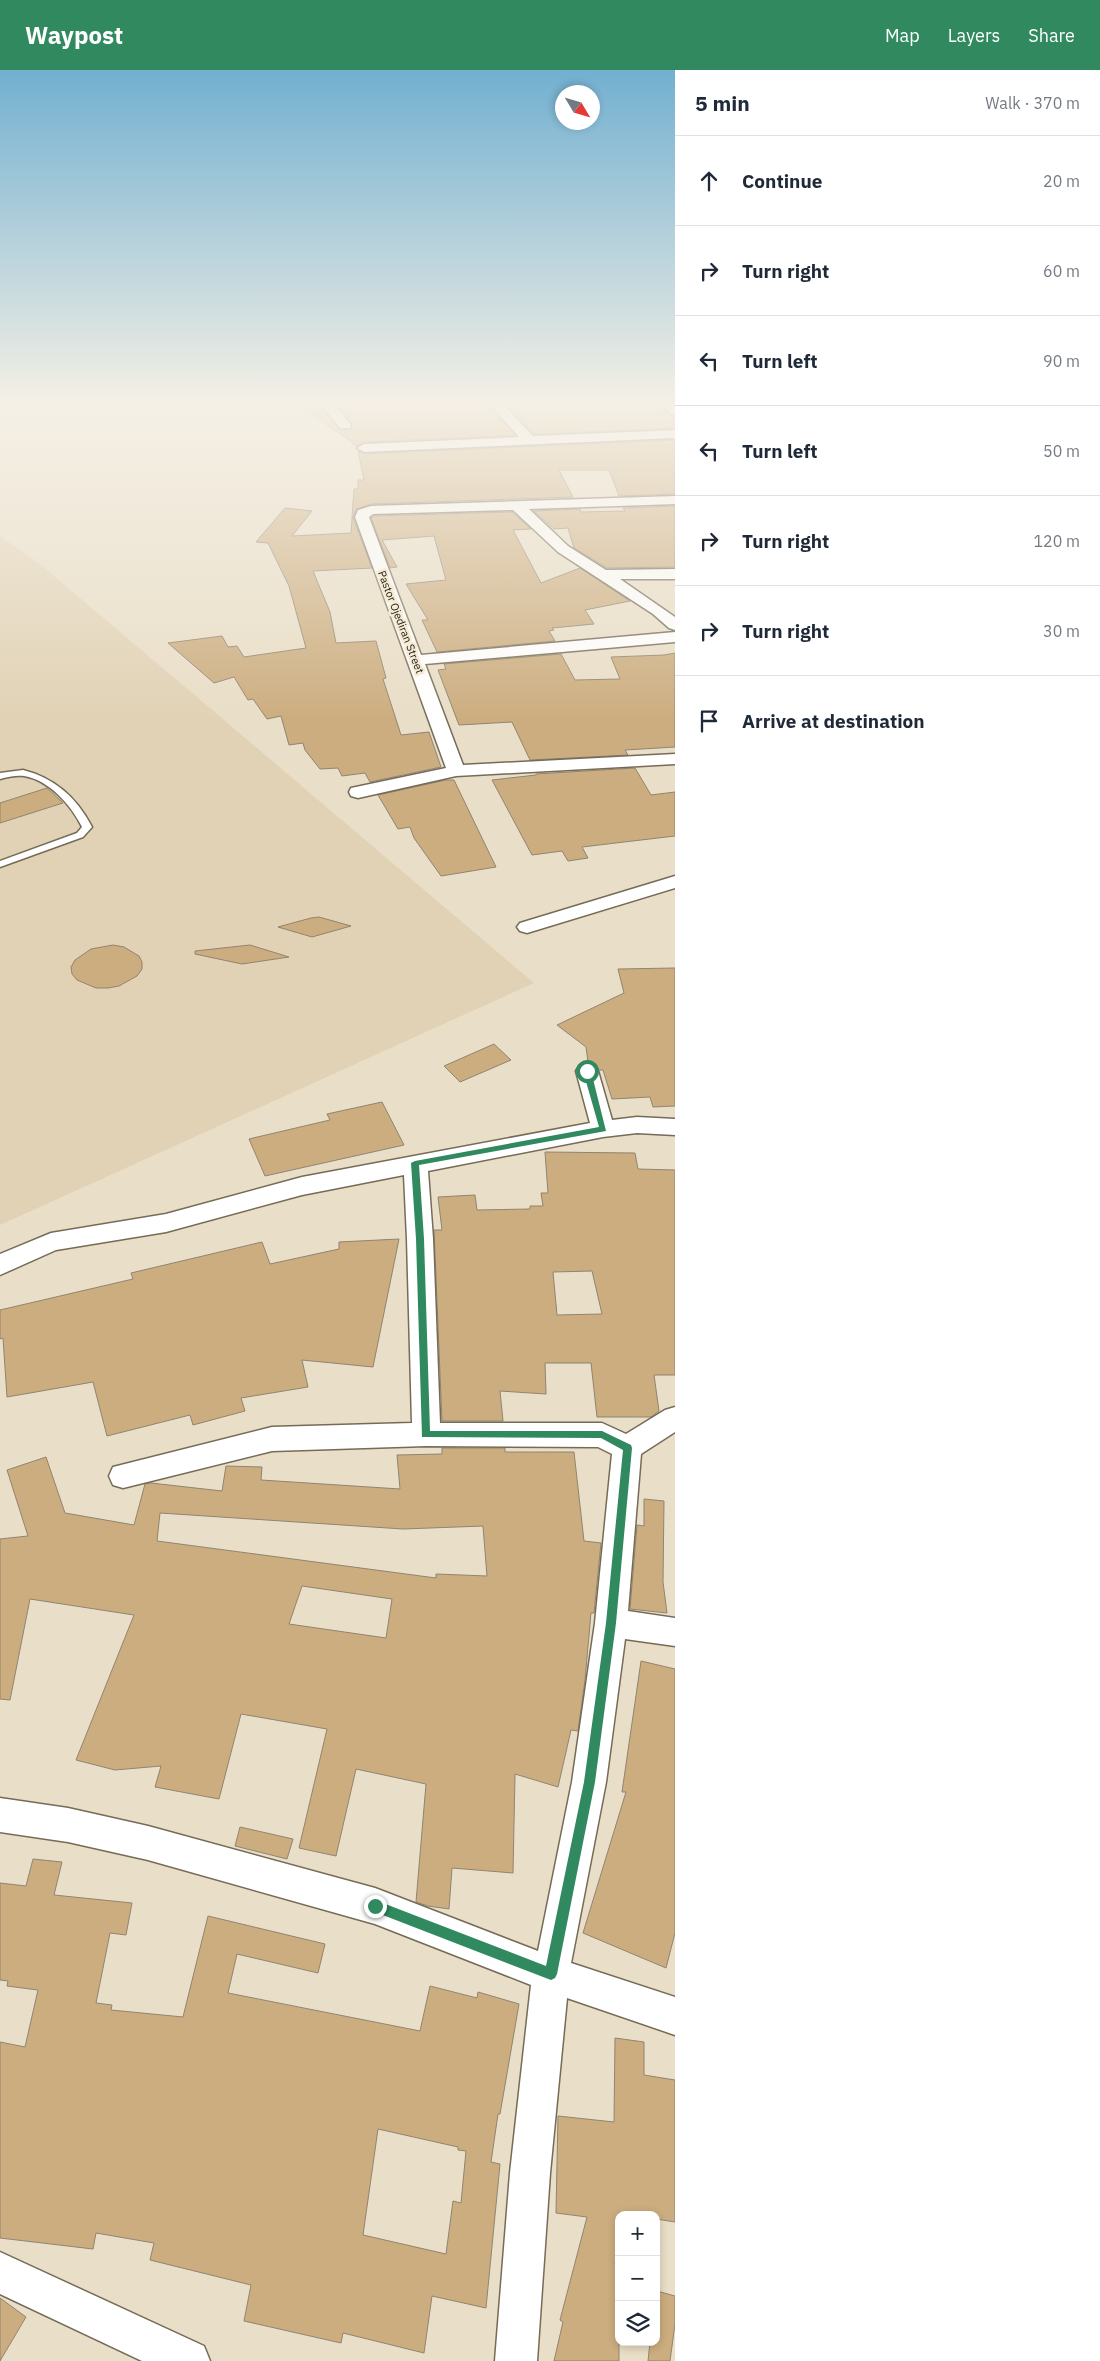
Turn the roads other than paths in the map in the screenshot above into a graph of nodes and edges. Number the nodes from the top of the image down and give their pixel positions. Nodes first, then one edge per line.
1 (474, 507) edge
2 (518, 507) edge
3 (675, 574) edge
4 (601, 575) junction
5 (675, 625) edge
6 (675, 637) edge
7 (415, 660) junction
8 (675, 759) edge
9 (456, 770) junction
10 (0, 776) edge
11 (358, 792) dead end
12 (0, 864) edge
13 (675, 882) edge
14 (527, 927) dead end
15 (587, 1071) dead end
16 (675, 1127) edge
17 (603, 1129) junction
18 (415, 1163) junction
19 (0, 1264) edge
20 (675, 1418) edge
21 (426, 1434) junction
22 (627, 1448) junction
23 (123, 1476) dead end
24 (611, 1623) junction
25 (675, 1632) edge
26 (0, 1815) edge
27 (551, 1974) junction
28 (675, 2016) edge
29 (0, 2273) edge
30 (189, 2361) edge
31 (516, 2361) edge

1 - 7 street, Pastor Ojediran Street
2 - 4 street
3 - 4 street
4 - 5 street
6 - 7 street
7 - 9 street, Pastor Ojediran Street
8 - 9 street
9 - 11 street
10 - 12 lane
13 - 14 street
15 - 17 street
16 - 17 street
17 - 18 street
18 - 19 street
18 - 21 street
20 - 22 street
21 - 22 street
21 - 23 street
22 - 24 street
24 - 25 street
24 - 27 street
26 - 27 street
27 - 28 street
27 - 31 street
29 - 30 street

